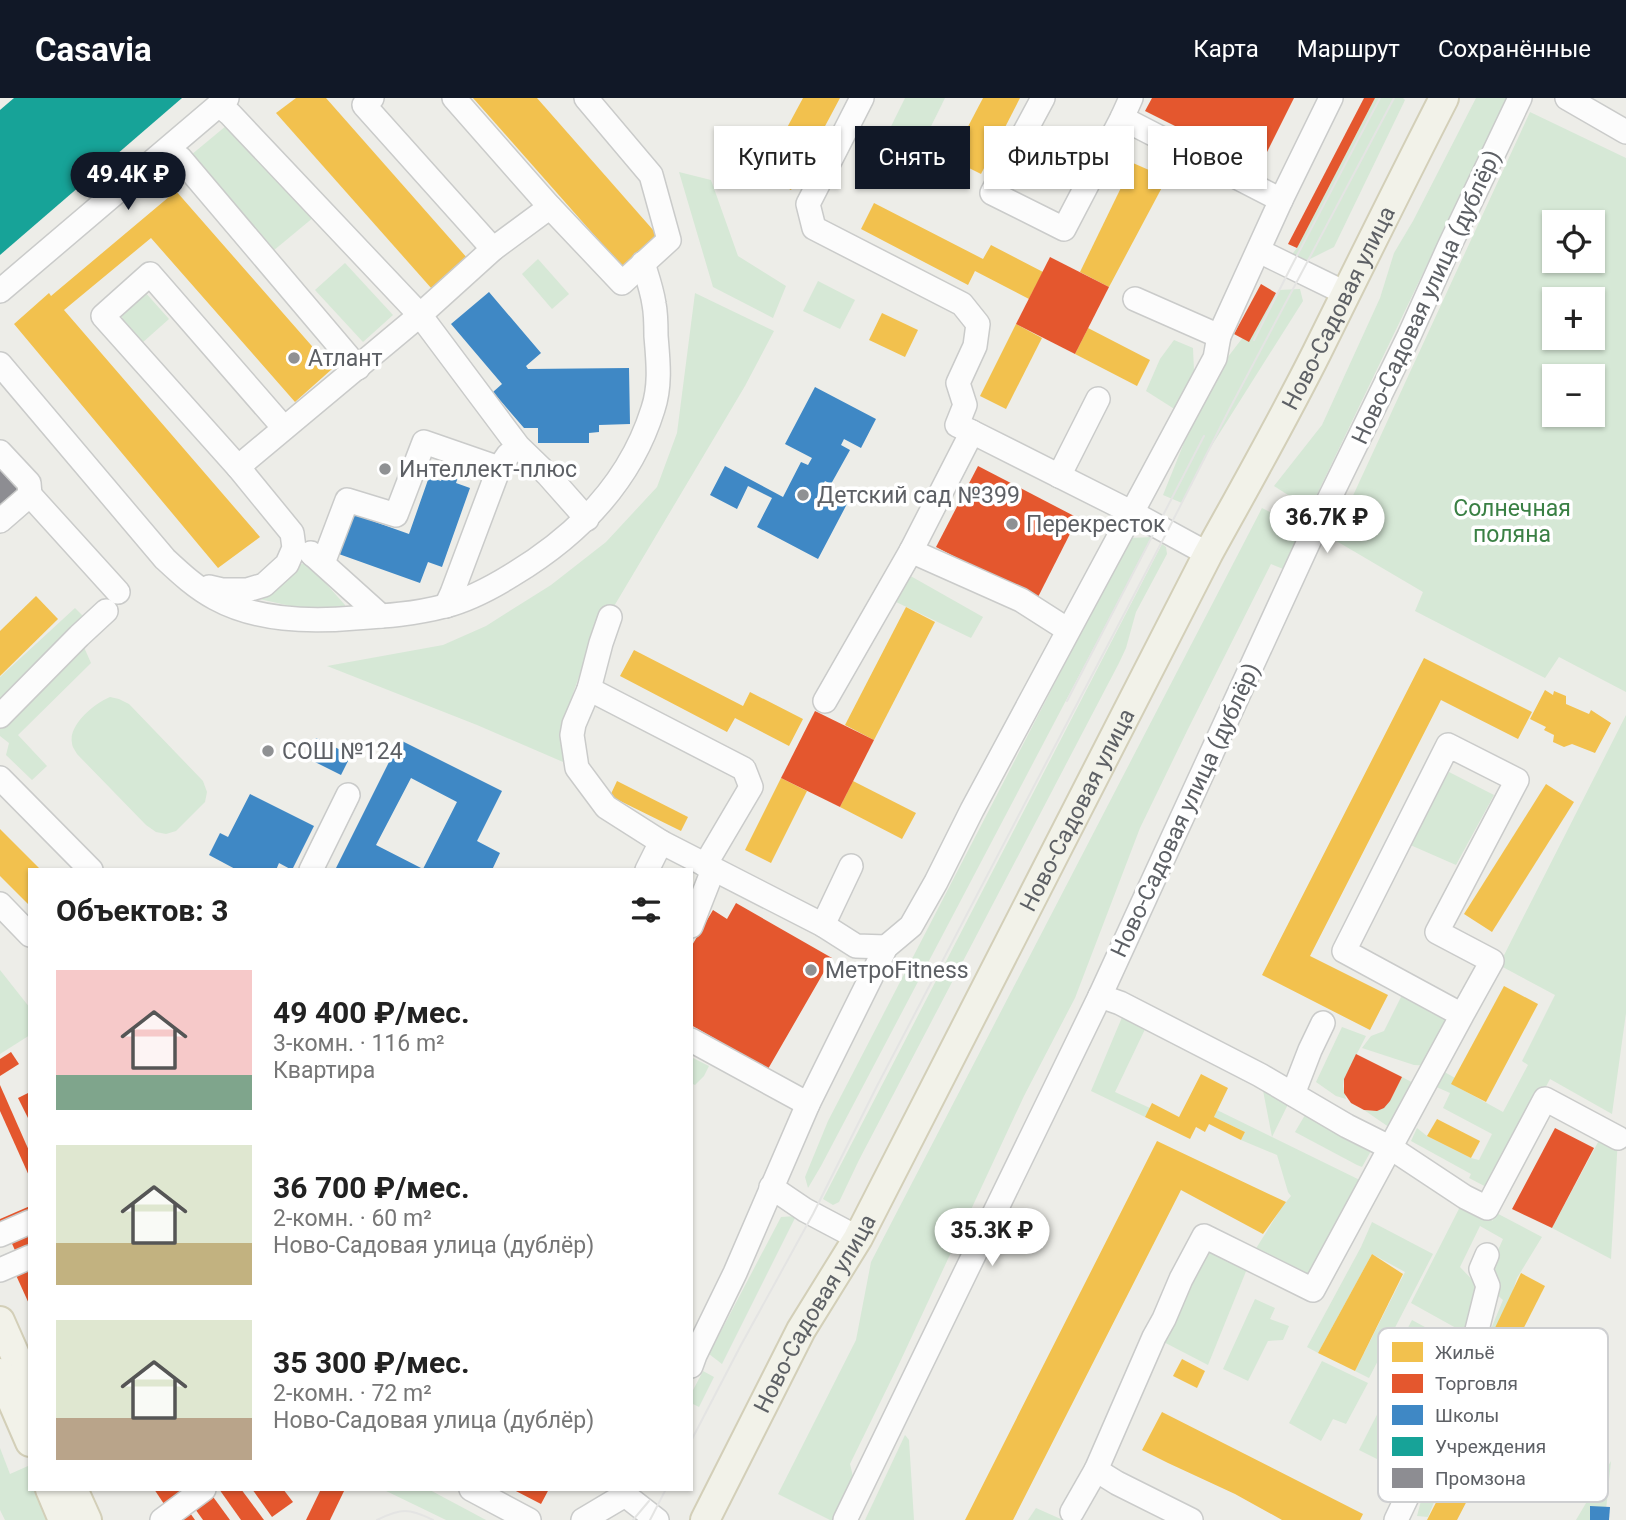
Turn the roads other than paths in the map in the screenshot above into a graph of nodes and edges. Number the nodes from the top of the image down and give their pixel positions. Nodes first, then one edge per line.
1 (372, 98) edge
2 (454, 98) edge
3 (586, 98) edge
4 (862, 98) edge
5 (1043, 98) edge
6 (1331, 98) edge
7 (1520, 98) edge
8 (1567, 98) edge
9 (1441, 99) edge
10 (223, 101) edge
11 (1127, 108) edge
12 (1626, 132) edge
13 (168, 150) junction
14 (1281, 200) junction
15 (550, 207) junction
16 (493, 249) junction
17 (1259, 251) junction
18 (643, 263) junction
19 (0, 291) edge
20 (1345, 293) junction
21 (1135, 299) dead end
22 (420, 315) junction
23 (1219, 336) junction
24 (0, 364) edge
25 (358, 368) junction
26 (1098, 399) dead end
27 (284, 428) junction
28 (972, 432) junction
29 (518, 446) junction
30 (0, 452) edge
31 (238, 467) junction
32 (499, 468) junction
33 (1059, 476) junction
34 (30, 495) junction
35 (1131, 512) junction
36 (587, 519) junction
37 (0, 521) edge
38 (292, 533) junction
39 (911, 551) junction
40 (1208, 554) junction
41 (313, 555) junction
42 (192, 583) junction
43 (446, 606) junction
44 (381, 616) junction
45 (610, 617) dead end
46 (1068, 630) junction
47 (589, 689) junction
48 (825, 701) dead end
49 (0, 716) edge
50 (0, 778) edge
51 (348, 795) dead end
52 (661, 842) junction
53 (851, 866) dead end
54 (90, 868) edge
55 (312, 868) edge
56 (648, 868) edge
57 (709, 868) junction
58 (0, 904) edge
59 (693, 920) edge
60 (822, 925) junction
61 (28, 933) edge
62 (886, 947) junction
63 (1100, 996) junction
64 (1462, 1015) junction
65 (1323, 1023) dead end
66 (693, 1041) edge
67 (1293, 1094) junction
68 (808, 1104) junction
69 (1618, 1138) dead end
70 (1391, 1148) junction
71 (772, 1187) junction
72 (28, 1223) edge
73 (0, 1235) edge
74 (858, 1238) junction
75 (1487, 1255) dead end
76 (28, 1258) edge
77 (0, 1270) edge
78 (0, 1321) edge
79 (1477, 1328) edge
80 (693, 1356) edge
81 (0, 1373) edge
82 (28, 1385) edge
83 (28, 1437) edge
84 (1096, 1470) junction
85 (51, 1491) edge
86 (74, 1491) edge
87 (201, 1491) edge
88 (475, 1491) edge
89 (625, 1492) edge
90 (1404, 1502) edge
91 (1072, 1512) dead end
92 (63, 1520) edge
93 (87, 1520) edge
94 (162, 1520) edge
95 (529, 1520) edge
96 (583, 1520) edge
97 (657, 1520) edge
98 (705, 1520) edge
99 (845, 1520) edge
100 (1191, 1520) edge
101 (1395, 1520) edge

1 - 16 street
2 - 15 street
3 - 18 street
4 - 28 street
5 - 11 street
6 - 14 street
7 - 63 street, Ново-Садовая улица (дублёр)
8 - 12 street
9 - 20 main road, Ново-Садовая улица
10 - 13 street
10 - 22 street
11 - 14 street
13 - 19 street
13 - 25 street
14 - 17 street
15 - 16 street
15 - 18 street
16 - 22 street
17 - 20 street
17 - 23 street
18 - 36 street
20 - 40 main road, Ново-Садовая улица
21 - 23 street
22 - 25 street
22 - 29 street
23 - 35 street
24 - 42 street
25 - 27 street
26 - 33 street
27 - 31 street
27 - 31 street
28 - 33 street
28 - 39 street
29 - 32 street
29 - 36 street
30 - 34 street
31 - 38 street
32 - 41 street
32 - 43 street
33 - 35 street
34 - 37 street
34 - 49 street
35 - 40 street
35 - 46 street
36 - 43 street
38 - 41 street
38 - 42 street
39 - 46 street
39 - 48 street
40 - 74 main road, Ново-Садовая улица
41 - 44 street
42 - 44 street
43 - 44 street
45 - 47 street
46 - 62 street
47 - 52 street
47 - 57 street
50 - 54 street
51 - 55 street
52 - 56 street
52 - 57 street
53 - 60 street
57 - 59 street
57 - 60 street
58 - 61 street
60 - 62 street
62 - 68 street
63 - 67 street
63 - 99 street, Ново-Садовая улица (дублёр)
64 - 64 street
64 - 70 street
65 - 67 street
66 - 68 street
67 - 70 street
68 - 71 street
69 - 70 street
70 - 84 street
71 - 74 street
71 - 80 street
72 - 73 street
74 - 98 main road, Ново-Садовая улица
75 - 79 street
76 - 77 street
78 - 82 main road
81 - 83 main road
84 - 91 street
84 - 100 street
85 - 92 main road
86 - 93 main road
87 - 94 street
88 - 95 street
89 - 96 street
89 - 97 street
90 - 101 street

